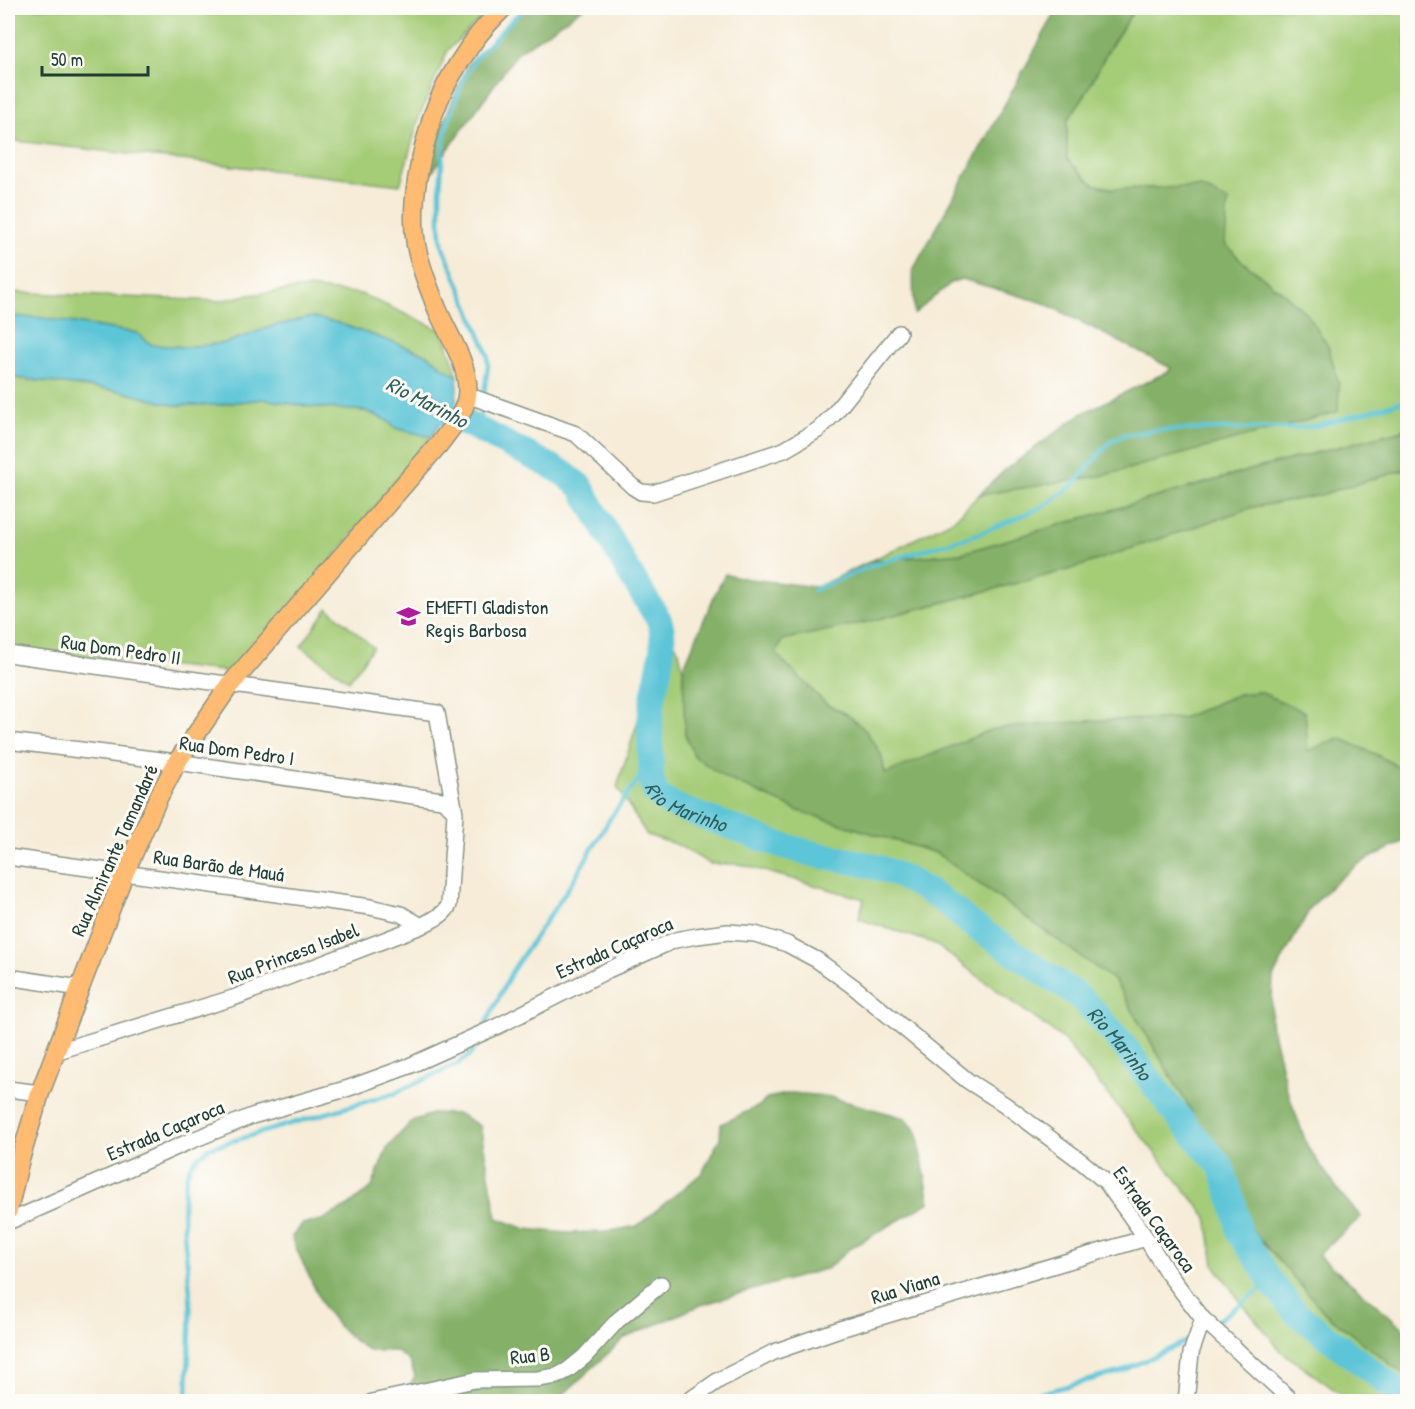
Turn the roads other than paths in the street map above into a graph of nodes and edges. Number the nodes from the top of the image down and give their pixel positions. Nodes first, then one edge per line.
1 (503, 8) edge
2 (900, 333) dead end
3 (467, 398) junction
4 (8, 654) edge
5 (230, 685) junction
6 (8, 741) edge
7 (177, 762) junction
8 (454, 813) junction
9 (8, 857) edge
10 (124, 874) junction
11 (421, 926) junction
12 (8, 977) edge
13 (80, 988) junction
14 (56, 1052) junction
15 (8, 1089) edge
16 (40, 1093) junction
17 (8, 1211) edge
18 (8, 1222) edge
19 (1146, 1238) junction
20 (661, 1284) dead end
21 (1203, 1319) junction
22 (372, 1401) edge
23 (687, 1401) edge
24 (1186, 1401) edge
25 (1293, 1401) edge

1 - 3 main road
2 - 3 street
3 - 5 main road, Rua Almirante Tamandaré
4 - 5 street, Rua Dom Pedro II
5 - 7 main road, Rua Almirante Tamandaré
5 - 8 street, Rua Dom Pedro II
6 - 7 street, Rua Dom Pedro I
7 - 8 street, Rua Dom Pedro I
7 - 10 main road, Rua Almirante Tamandaré
8 - 11 street, Rua Princesa Isabel
9 - 10 street, Rua Barão de Mauá
10 - 11 street, Rua Barão de Mauá
10 - 13 main road, Rua Almirante Tamandaré
11 - 14 street, Rua Princesa Isabel
12 - 13 street
13 - 14 main road, Rua Almirante Tamandaré
14 - 16 main road, Rua Almirante Tamandaré
15 - 16 street
16 - 17 main road, Rua Almirante Tamandaré
18 - 19 street, Estrada Caçaroca
19 - 21 street, Estrada Caçaroca
19 - 23 street, Rua Viana
20 - 22 street, Rua B
21 - 24 street
21 - 25 street, Estrada Caçaroca

